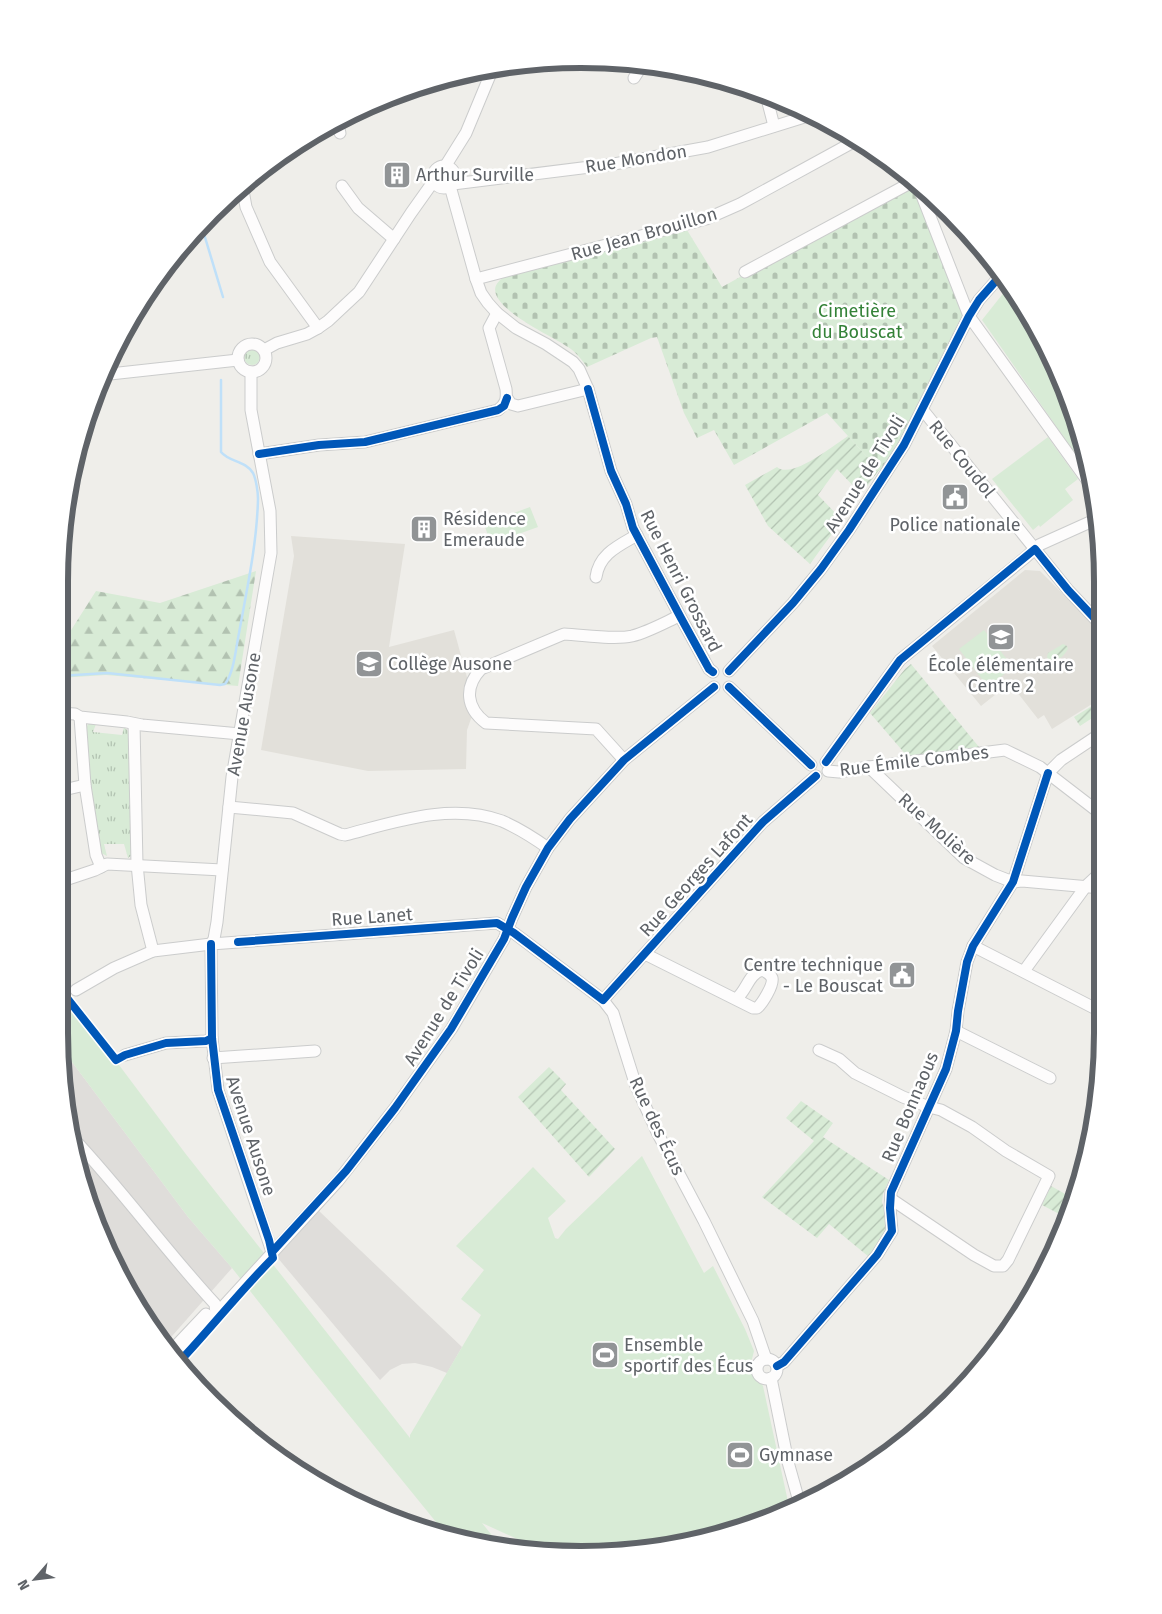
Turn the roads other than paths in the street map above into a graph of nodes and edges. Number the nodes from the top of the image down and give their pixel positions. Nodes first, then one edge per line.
1 (638, 71) edge
2 (490, 76) edge
3 (634, 78) dead end
4 (768, 103) edge
5 (802, 118) edge
6 (774, 126) junction
7 (339, 128) edge
8 (340, 133) dead end
9 (850, 144) edge
10 (446, 165) junction
11 (433, 182) junction
12 (452, 185) junction
13 (342, 186) dead end
14 (908, 186) edge
15 (244, 194) edge
16 (920, 195) edge
17 (394, 238) junction
18 (745, 272) dead end
19 (476, 279) junction
20 (997, 280) edge
21 (497, 313) junction
22 (969, 316) junction
23 (318, 328) junction
24 (264, 350) junction
25 (238, 360) junction
26 (251, 372) junction
27 (111, 374) edge
28 (588, 389) junction
29 (507, 398) junction
30 (922, 409) junction
31 (259, 454) junction
32 (1084, 475) edge
33 (1091, 522) edge
34 (637, 535) junction
35 (1036, 549) junction
36 (596, 577) dead end
37 (679, 616) junction
38 (1094, 618) edge
39 (729, 671) junction
40 (713, 672) junction
41 (714, 687) junction
42 (729, 687) junction
43 (68, 714) edge
44 (80, 717) junction
45 (134, 724) junction
46 (240, 734) junction
47 (1094, 738) edge
48 (624, 760) junction
49 (811, 765) junction
50 (826, 767) junction
51 (869, 767) junction
52 (1048, 773) junction
53 (816, 776) junction
54 (85, 785) junction
55 (68, 789) edge
56 (229, 807) junction
57 (1094, 809) edge
58 (548, 848) junction
59 (137, 864) junction
60 (101, 867) junction
61 (222, 870) junction
62 (68, 879) edge
63 (1094, 879) edge
64 (1013, 882) junction
65 (1086, 886) junction
66 (1094, 887) edge
67 (507, 929) junction
68 (211, 944) junction
69 (973, 946) junction
70 (153, 951) junction
71 (645, 954) junction
72 (1024, 971) junction
73 (76, 990) dead end
74 (736, 999) dead end
75 (603, 1000) junction
76 (1094, 1008) edge
77 (956, 1031) junction
78 (212, 1038) junction
79 (315, 1050) dead end
80 (819, 1050) dead end
81 (125, 1055) dead end
82 (213, 1058) junction
83 (1050, 1078) dead end
84 (929, 1107) junction
85 (80, 1146) edge
86 (891, 1200) junction
87 (272, 1249) junction
88 (215, 1309) junction
89 (175, 1347) edge
90 (180, 1353) edge
91 (766, 1359) junction
92 (777, 1366) junction
93 (770, 1378) junction
94 (798, 1498) edge

1 - 3 street
2 - 10 street
4 - 6 street
5 - 6 street, Rue Mondon
6 - 12 street, Rue Mondon
7 - 8 street
9 - 19 street, Rue Jean Brouillon
10 - 11 street
10 - 12 street
11 - 12 street
11 - 17 street
12 - 19 street, Rue Henri Grossard
13 - 17 street
14 - 18 street
15 - 23 street
16 - 22 street
17 - 23 street
19 - 21 street, Rue Henri Grossard
20 - 22 street, Avenue de Tivoli
21 - 28 street, Rue Henri Grossard
21 - 29 street
22 - 30 street, Avenue de Tivoli
22 - 32 street
23 - 24 street
24 - 25 street
24 - 26 street
25 - 26 street
25 - 27 street
26 - 31 street, Avenue Ausone
28 - 29 street
28 - 34 street, Rue Henri Grossard
29 - 31 street
30 - 35 street, Rue Coudol
30 - 39 street, Avenue de Tivoli
31 - 46 street, Avenue Ausone
33 - 35 street
34 - 36 street
34 - 37 street, Rue Henri Grossard
35 - 38 street, Rue Coudol
35 - 50 street
37 - 40 street, Rue Henri Grossard
37 - 48 street
39 - 40 street
39 - 42 street
40 - 41 street
41 - 42 street
41 - 48 street, Avenue de Tivoli
42 - 49 street
43 - 44 street
44 - 45 street
44 - 54 street
45 - 46 street
45 - 59 street
46 - 56 street, Avenue Ausone
47 - 52 street
48 - 58 street, Avenue de Tivoli
49 - 50 street
49 - 53 street
50 - 51 street, Rue Émile Combes
50 - 53 street
51 - 52 street, Rue Émile Combes
51 - 64 street, Rue Molière
52 - 57 street, Rue Émile Combes
52 - 64 street, Rue Bonnaous
53 - 71 street, Rue Georges Lafont
54 - 55 street
54 - 60 street
56 - 58 street
56 - 61 street, Avenue Ausone
58 - 67 street, Avenue de Tivoli
59 - 60 street
59 - 61 street
59 - 70 street
60 - 62 street
61 - 68 street, Avenue Ausone
63 - 65 street
64 - 65 street, Rue Molière
64 - 69 street, Rue Bonnaous
65 - 66 street, Rue Molière
65 - 72 street
67 - 68 street, Rue Lanet
67 - 75 street, Rue des Écus
67 - 87 street, Avenue de Tivoli
68 - 70 street, Rue Lanet
68 - 78 street, Avenue Ausone
69 - 72 street
69 - 77 street, Rue Bonnaous
70 - 73 street, Rue Lanet
71 - 74 street
71 - 75 street, Rue Georges Lafont
72 - 76 street
75 - 91 street, Rue des Écus
77 - 83 street
77 - 84 street, Rue Bonnaous
78 - 81 street
78 - 82 street, Avenue Ausone
79 - 82 street, Avenue Ausone
80 - 84 street
82 - 87 street, Avenue Ausone
84 - 86 street, Rue Bonnaous
84 - 86 street, Rue Bonnaous
85 - 88 street
86 - 92 street, Rue Bonnaous
87 - 88 street
87 - 88 street, Avenue de Tivoli
88 - 89 street
88 - 90 street
91 - 92 street
91 - 93 street
92 - 93 street
93 - 94 street

